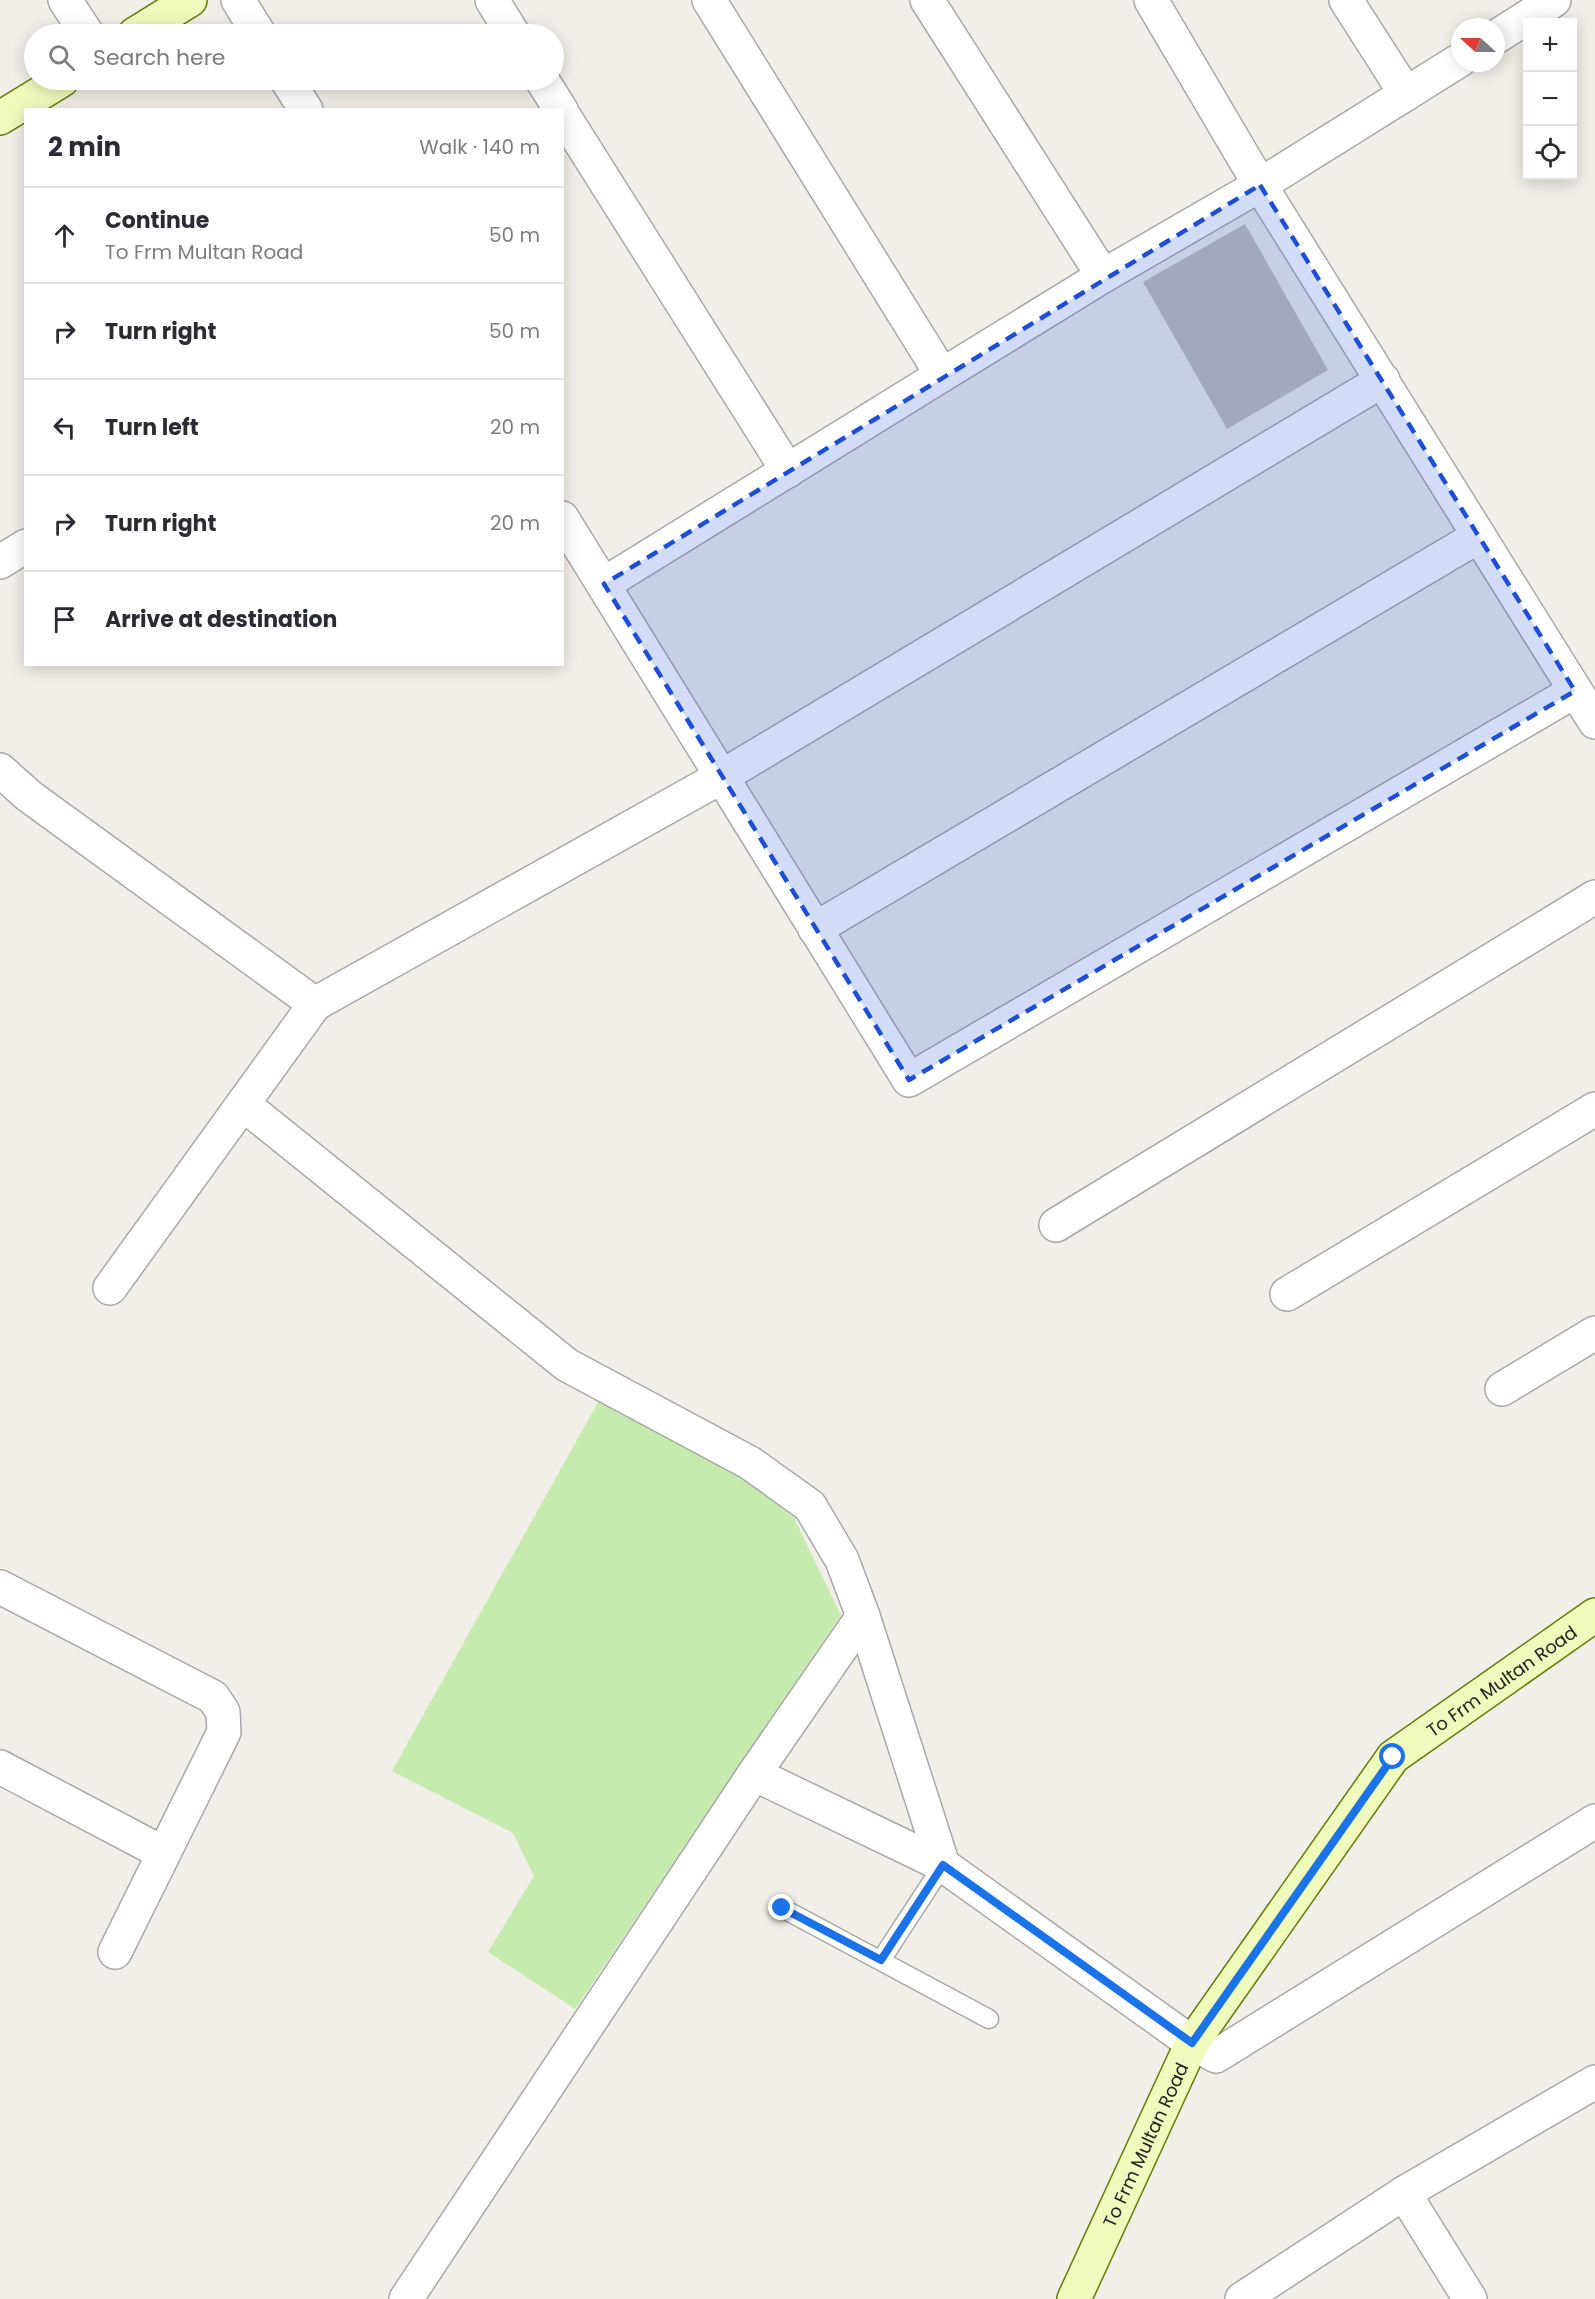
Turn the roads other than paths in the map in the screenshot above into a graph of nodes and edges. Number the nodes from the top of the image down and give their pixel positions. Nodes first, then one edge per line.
1 (65, 0) edge
2 (190, 0) edge
3 (238, 0) edge
4 (492, 0) edge
5 (709, 0) edge
6 (927, 0) edge
7 (1151, 0) edge
8 (1346, 0) edge
9 (1554, 0) edge
10 (81, 24) edge
11 (151, 24) edge
12 (253, 24) edge
13 (507, 24) edge
14 (1505, 31) edge
15 (1451, 66) edge
16 (46, 90) edge
17 (293, 90) edge
18 (548, 90) edge
19 (1406, 94) junction
20 (305, 108) edge
21 (560, 108) edge
22 (564, 114) edge
23 (0, 118) edge
24 (1260, 185) junction
25 (1103, 276) junction
26 (942, 375) junction
27 (1383, 380) junction
28 (788, 471) junction
29 (564, 521) edge
30 (1479, 536) junction
31 (24, 547) edge
32 (0, 562) edge
33 (604, 584) junction
34 (1575, 691) junction
35 (1595, 722) edge
36 (0, 770) edge
37 (721, 777) junction
38 (1595, 897) edge
39 (815, 928) junction
40 (315, 1004) junction
41 (243, 1104) junction
42 (1595, 1109) edge
43 (1056, 1225) dead end
44 (110, 1288) dead end
45 (1287, 1294) dead end
46 (1595, 1333) edge
47 (1502, 1389) dead end
48 (0, 1587) edge
49 (862, 1616) junction
50 (1594, 1618) edge
51 (0, 1767) edge
52 (754, 1774) junction
53 (1595, 1821) edge
54 (164, 1854) junction
55 (943, 1865) junction
56 (782, 1908) dead end
57 (115, 1952) dead end
58 (881, 1960) junction
59 (990, 2019) dead end
60 (1192, 2043) junction
61 (1590, 2096) edge
62 (1404, 2193) junction
63 (406, 2299) edge
64 (1074, 2299) edge
65 (1242, 2299) edge
66 (1470, 2299) edge

1 - 10 street
2 - 11 street
3 - 12 street
4 - 13 street
5 - 26 street
6 - 25 street
7 - 24 street
8 - 19 street
9 - 14 street
15 - 19 street
16 - 23 street
17 - 20 street
18 - 21 street
19 - 24 street
22 - 28 street
24 - 25 street
24 - 27 street
25 - 26 street
26 - 28 street
27 - 30 street
27 - 37 street
28 - 33 street
29 - 33 street
30 - 34 street
30 - 39 street
31 - 32 street
33 - 37 street
34 - 35 street
34 - 39 street
36 - 40 street
37 - 39 street
37 - 40 street
38 - 43 street
40 - 41 street
41 - 44 street
41 - 49 street
42 - 45 street
46 - 47 street
48 - 54 street
49 - 52 street
49 - 55 street
50 - 60 street, To Frm Multan Road
51 - 54 street
52 - 55 street
52 - 63 street
53 - 60 street
54 - 57 street
55 - 58 lane
55 - 60 street
56 - 58 lane
58 - 59 lane
60 - 64 street, To Frm Multan Road
61 - 62 street
62 - 65 street
62 - 66 street

